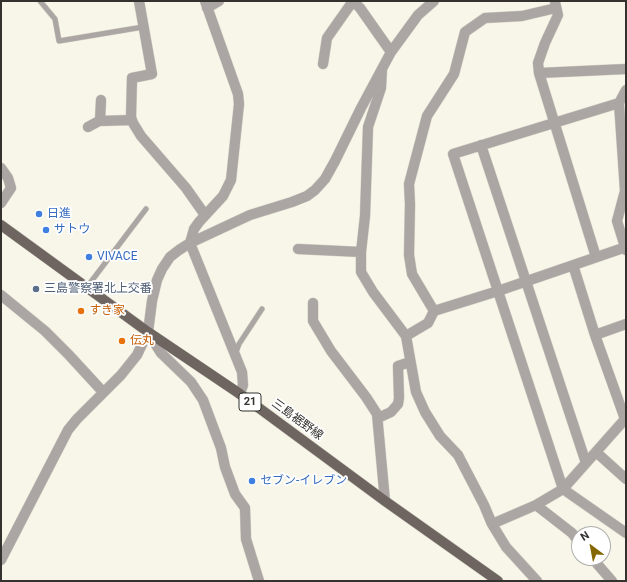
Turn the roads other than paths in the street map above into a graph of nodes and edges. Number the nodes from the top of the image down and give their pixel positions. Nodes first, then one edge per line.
1 (40, 1) edge
2 (139, 1) edge
3 (219, 1) edge
4 (353, 1) edge
5 (434, 1) edge
6 (206, 4) edge
7 (556, 4) edge
8 (143, 27) junction
9 (391, 52) junction
10 (322, 64) dead end
11 (382, 69) junction
12 (626, 69) edge
13 (539, 73) junction
14 (626, 90) edge
15 (101, 100) dead end
16 (619, 103) junction
17 (132, 120) junction
18 (100, 121) junction
19 (554, 122) junction
20 (88, 127) dead end
21 (481, 145) junction
22 (1, 168) edge
23 (1, 203) edge
24 (146, 209) dead end
25 (205, 215) junction
26 (1, 226) edge
27 (190, 243) junction
28 (298, 248) dead end
29 (626, 248) edge
30 (361, 252) junction
31 (596, 257) junction
32 (573, 265) junction
33 (526, 282) junction
34 (87, 287) junction
35 (498, 291) junction
36 (1, 295) edge
37 (313, 303) dead end
38 (262, 309) dead end
39 (434, 311) junction
40 (626, 324) edge
41 (148, 332) junction
42 (595, 334) junction
43 (406, 336) junction
44 (235, 355) junction
45 (410, 362) junction
46 (104, 392) junction
47 (240, 394) junction
48 (378, 418) junction
49 (625, 419) edge
50 (596, 452) junction
51 (586, 463) junction
52 (626, 479) edge
53 (564, 489) junction
54 (385, 502) junction
55 (536, 505) junction
56 (492, 524) junction
57 (571, 532) edge
58 (626, 533) edge
59 (1, 560) edge
60 (599, 566) edge
61 (259, 581) edge
62 (498, 581) edge
63 (537, 581) edge
64 (612, 581) edge

1 - 8 lane
2 - 8 street
3 - 6 street
4 - 9 street
4 - 10 street
5 - 9 street
6 - 25 street
7 - 13 street
7 - 39 street
8 - 17 street
9 - 11 street
11 - 27 street
11 - 30 street
12 - 13 street
13 - 19 street
14 - 16 street
15 - 18 street
16 - 19 street
16 - 29 street
17 - 18 street
17 - 25 street
18 - 20 street
19 - 21 street
19 - 31 street
21 - 33 street
21 - 35 street
22 - 23 street
24 - 34 lane
25 - 27 street
26 - 34 main road, 三島裾野線 / 21
27 - 41 street
27 - 44 street
28 - 30 street
29 - 31 street
30 - 43 street
31 - 32 street
32 - 33 street
32 - 42 street
33 - 35 street
33 - 51 street
34 - 41 main road, 三島裾野線 / 21
35 - 39 street
35 - 53 street
36 - 46 street
37 - 48 street
38 - 44 lane
39 - 43 street
40 - 42 street
41 - 46 street
41 - 47 main road, 三島裾野線 / 21
41 - 61 street
42 - 49 street
43 - 45 street
44 - 47 street
45 - 48 street
45 - 56 street
46 - 59 street
47 - 54 main road, 三島裾野線 / 21
48 - 54 street
49 - 50 street
50 - 51 street
50 - 52 street
51 - 53 street
53 - 55 street
53 - 58 street
54 - 62 main road, 三島裾野線 / 21
55 - 56 street
55 - 57 street
56 - 63 street
60 - 64 street

